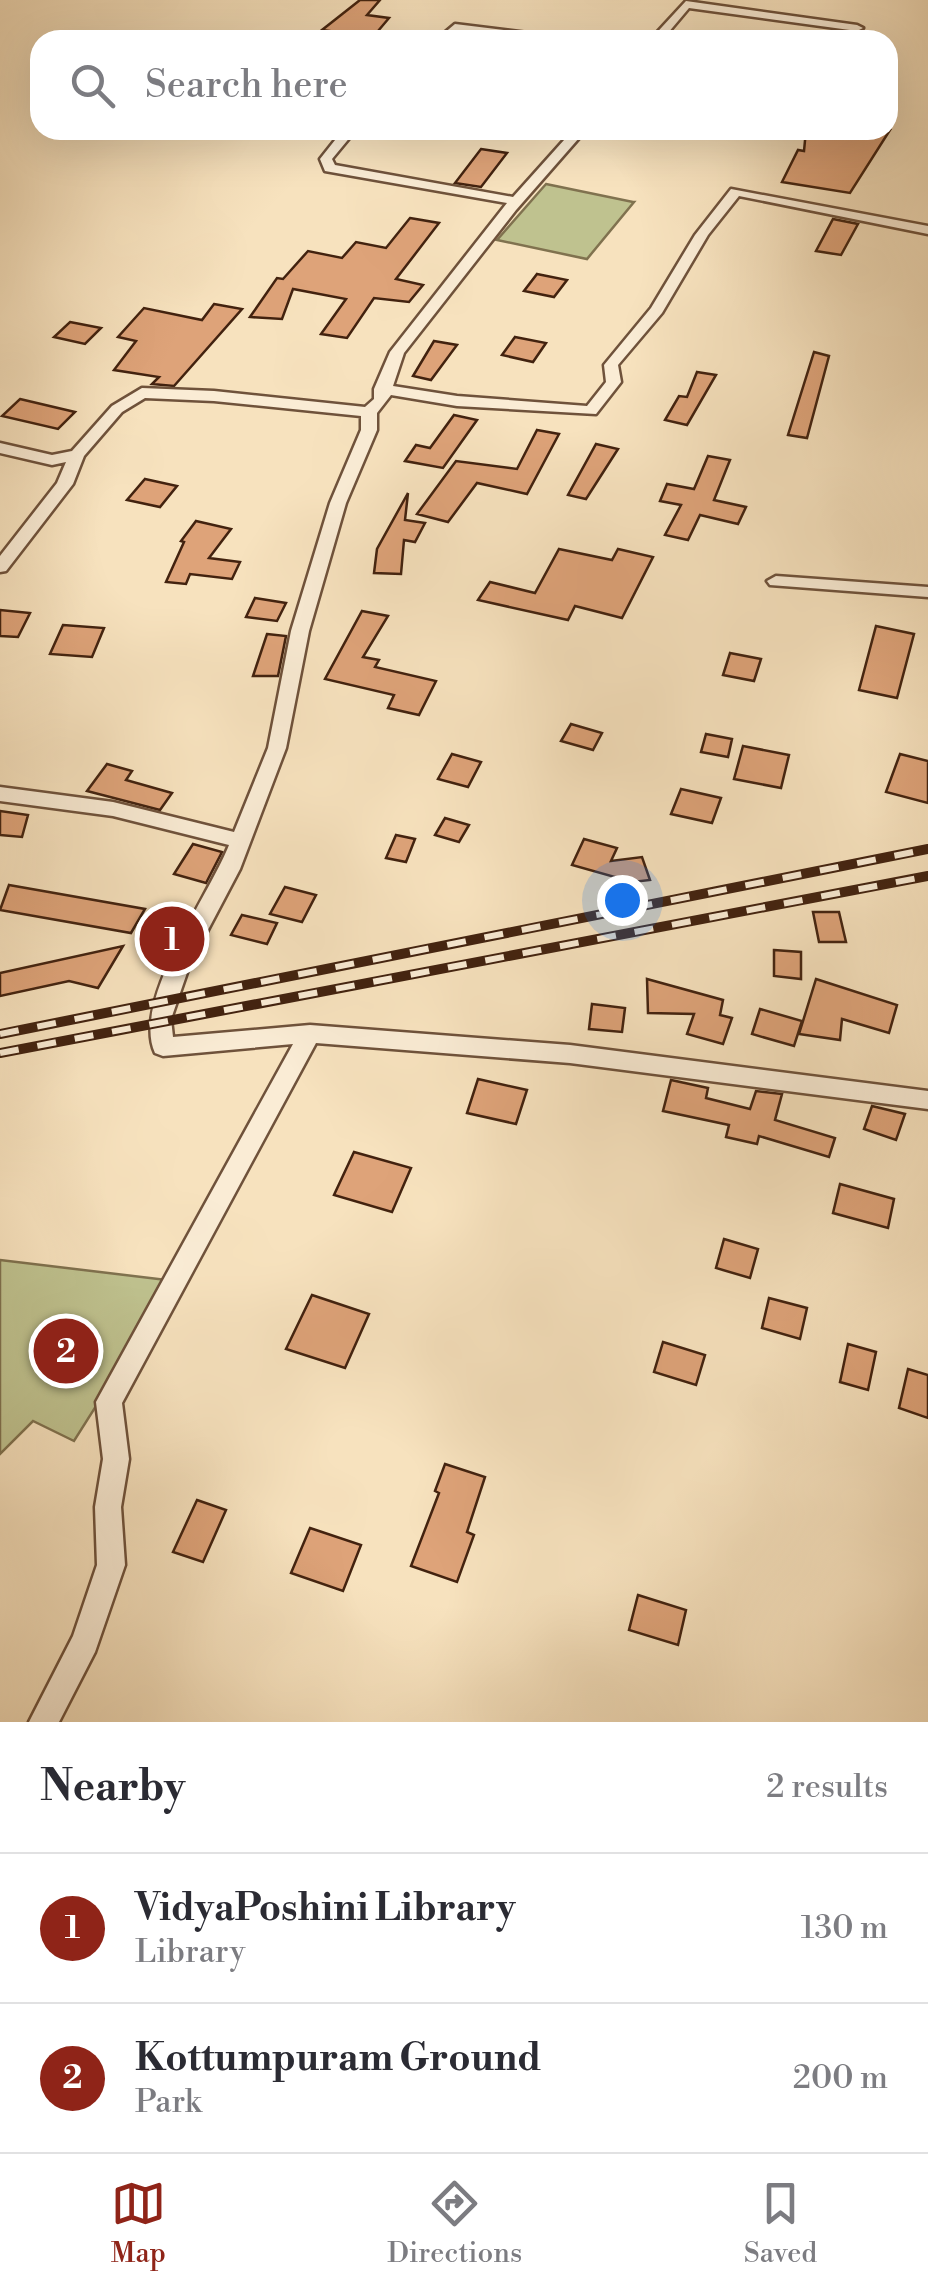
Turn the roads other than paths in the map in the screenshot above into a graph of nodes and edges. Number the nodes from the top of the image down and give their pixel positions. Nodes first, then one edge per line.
1 (665, 1) edge
2 (686, 4) junction
3 (857, 28) dead end
4 (452, 30) edge
5 (479, 30) edge
6 (664, 30) edge
7 (342, 140) edge
8 (571, 140) edge
9 (516, 201) junction
10 (928, 230) edge
11 (382, 389) junction
12 (369, 412) junction
13 (0, 448) edge
14 (77, 455) junction
15 (0, 567) edge
16 (776, 581) dead end
17 (928, 592) edge
18 (0, 794) edge
19 (242, 841) junction
20 (310, 1034) junction
21 (928, 1100) edge
22 (44, 1722) edge

1 - 2 street
2 - 3 street
2 - 6 street
4 - 5 street
7 - 9 street
8 - 9 street
9 - 11 street
10 - 11 street
11 - 12 street
12 - 14 street
12 - 19 street
13 - 14 street
14 - 15 street
16 - 17 street
18 - 19 street
19 - 20 street
20 - 21 street
20 - 22 street

